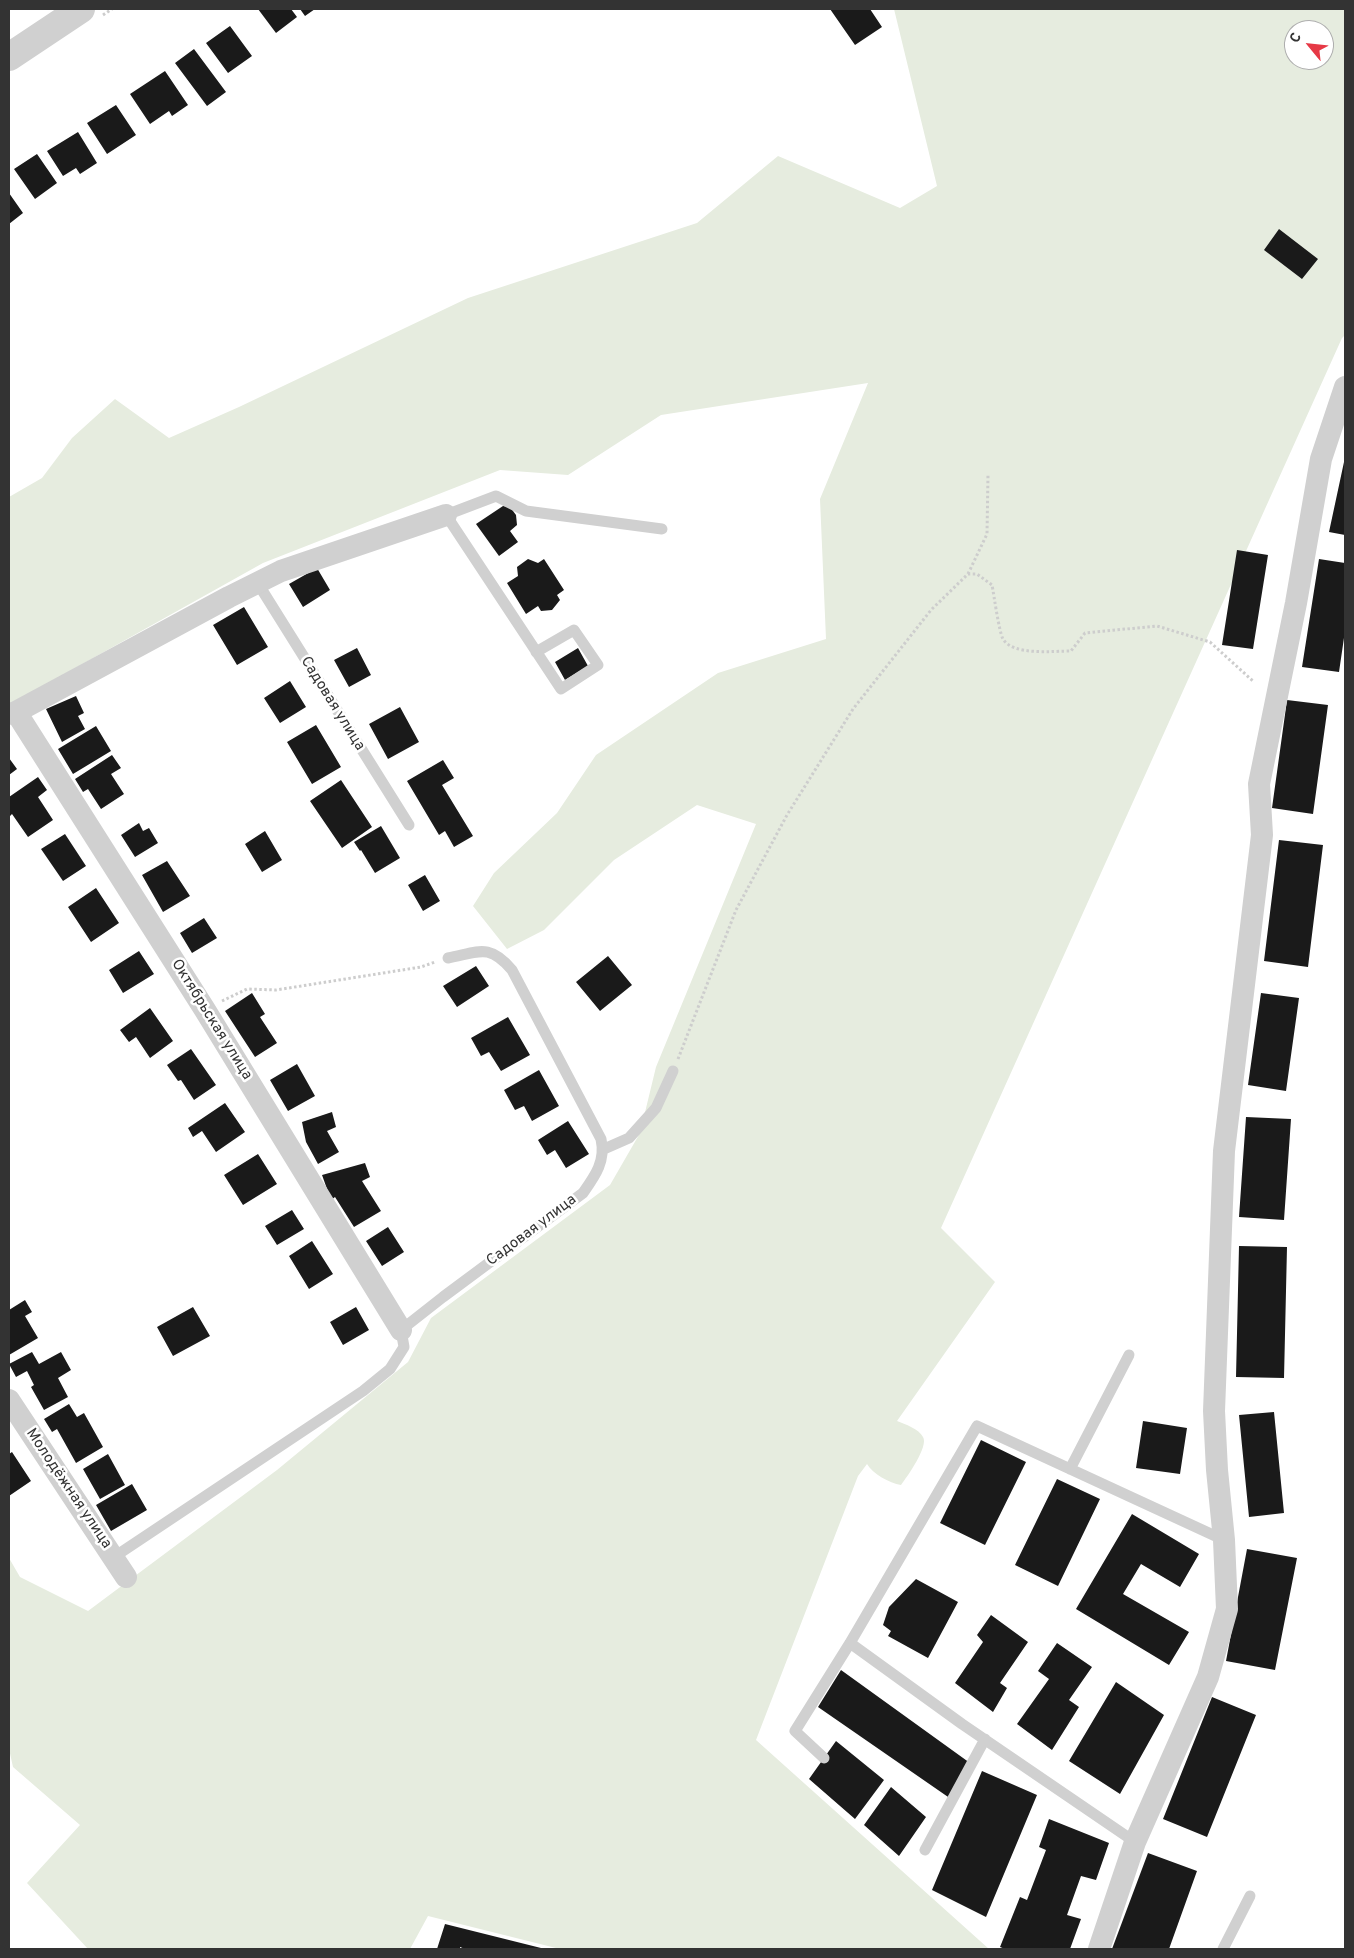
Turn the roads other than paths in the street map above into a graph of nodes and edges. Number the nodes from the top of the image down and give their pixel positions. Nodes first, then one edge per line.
1 (81, 9) edge
2 (9, 57) edge
3 (1345, 387) edge
4 (446, 514) junction
5 (662, 529) dead end
6 (256, 582) junction
7 (536, 652) junction
8 (12, 713) edge
9 (408, 825) dead end
10 (448, 958) road end
11 (673, 1071) road end
12 (604, 1149) junction
13 (401, 1330) junction
14 (1129, 1355) dead end
15 (9, 1400) edge
16 (1070, 1469) junction
17 (1224, 1540) junction
18 (114, 1557) junction
19 (126, 1577) dead end
20 (850, 1643) junction
21 (985, 1740) junction
22 (824, 1758) dead end
23 (1135, 1842) junction
24 (925, 1850) dead end
25 (1250, 1896) dead end
26 (1099, 1949) edge
27 (1223, 1949) edge

1 - 2 street
3 - 17 street
4 - 5 lane
4 - 6 street
4 - 7 lane
6 - 8 street
6 - 9 lane, Садовая улица
7 - 7 lane
8 - 13 street, Октябрьская улица
10 - 12 lane
11 - 12 lane
12 - 13 lane, Садовая улица
13 - 18 lane
14 - 16 lane
15 - 18 street, Молодёжная улица
16 - 17 lane
16 - 20 lane
17 - 23 street
18 - 19 street, Молодёжная улица
20 - 21 lane
20 - 22 lane
21 - 23 lane
21 - 24 lane
23 - 26 street
25 - 27 lane

